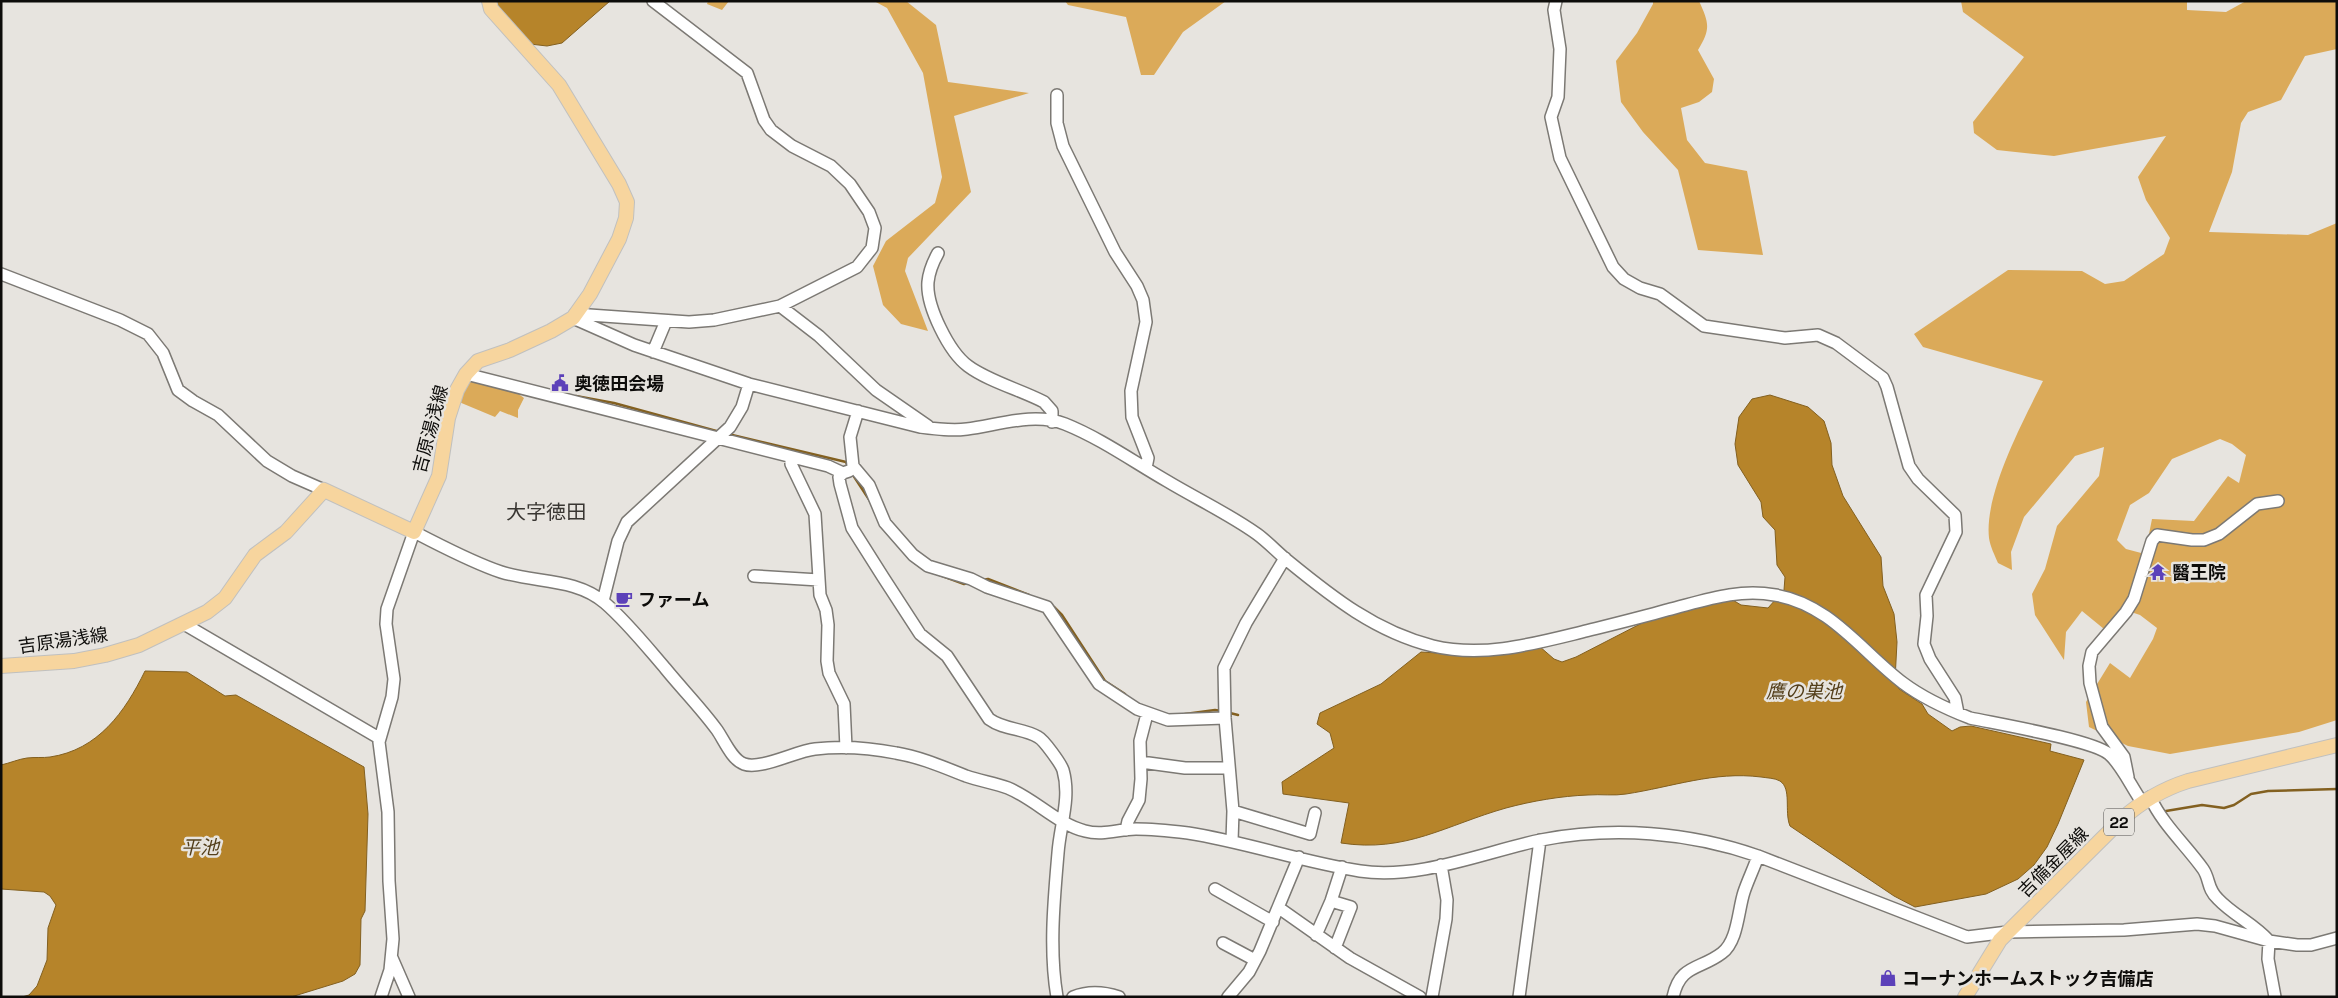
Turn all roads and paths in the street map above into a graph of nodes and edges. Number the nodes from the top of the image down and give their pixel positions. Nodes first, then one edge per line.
1 (490, 1) edge
2 (653, 1) edge
3 (1556, 1) edge
4 (1057, 95) dead end
5 (938, 253) dead end
6 (1, 274) edge
7 (780, 306) junction
8 (574, 316) junction
9 (666, 321) junction
10 (653, 352) junction
11 (466, 374) junction
12 (749, 384) junction
13 (858, 412) junction
14 (1052, 422) junction
15 (933, 429) junction
16 (718, 438) junction
17 (791, 457) junction
18 (1146, 468) junction
19 (848, 469) junction
20 (324, 490) junction
21 (2278, 501) dead end
22 (414, 532) junction
23 (1285, 558) junction
24 (754, 576) dead end
25 (819, 580) junction
26 (603, 601) junction
27 (184, 624) junction
28 (1, 666) edge
29 (1958, 713) junction
30 (1147, 714) junction
31 (1225, 718) junction
32 (379, 738) junction
33 (2337, 745) edge
34 (846, 748) junction
35 (1142, 762) junction
36 (1229, 768) junction
37 (2142, 797) junction
38 (1233, 811) junction
39 (1315, 813) dead end
40 (1064, 822) junction
41 (1126, 830) junction
42 (1540, 840) junction
43 (1232, 841) junction
44 (1758, 856) junction
45 (1299, 857) junction
46 (1441, 865) junction
47 (1342, 867) junction
48 (1215, 889) dead end
49 (1331, 901) junction
50 (1279, 908) junction
51 (1273, 922) junction
52 (2008, 932) junction
53 (1316, 935) junction
54 (2337, 938) edge
55 (2269, 941) junction
56 (1223, 943) dead end
57 (1335, 948) junction
58 (392, 958) junction
59 (1255, 960) junction
60 (381, 997) edge
61 (409, 997) edge
62 (1057, 997) edge
63 (1073, 997) edge
64 (1119, 997) edge
65 (1228, 997) edge
66 (1420, 997) edge
67 (1432, 997) edge
68 (1519, 997) edge
69 (1673, 997) edge
70 (1964, 997) edge
71 (2275, 997) edge

1 - 8 main road, 吉原湯浅線
2 - 7 street
3 - 29 street
4 - 18 street
5 - 14 street
6 - 20 street
7 - 9 street
7 - 15 street
8 - 9 street
8 - 10 street
8 - 11 main road, 吉原湯浅線
9 - 10 street
10 - 12 street
11 - 16 street
11 - 22 main road, 吉原湯浅線
12 - 13 street
12 - 16 street
13 - 15 street
13 - 19 street
14 - 15 street
14 - 18 street
16 - 17 street
16 - 26 street
17 - 19 street
17 - 25 street
18 - 23 street
19 - 30 street
19 - 40 street
20 - 22 main road
20 - 27 main road, 吉原湯浅線
21 - 37 street
22 - 26 street
22 - 32 street
23 - 29 street
23 - 31 street
24 - 25 street
25 - 34 street
26 - 34 street
27 - 28 main road, 吉原湯浅線
27 - 32 street
29 - 37 street
30 - 31 street
30 - 35 street
31 - 36 street
32 - 58 street
33 - 37 main road, 吉備金屋線 / 22
34 - 40 street
35 - 36 street
35 - 41 street
36 - 38 street
37 - 52 main road, 吉備金屋線 / 22
37 - 55 street
38 - 39 street
38 - 43 street
40 - 41 street
40 - 62 street
41 - 43 street
42 - 44 street
42 - 46 street
42 - 68 street
43 - 45 street
44 - 52 street
44 - 69 street
45 - 47 street
45 - 50 street
46 - 47 street
46 - 67 street
47 - 49 street
48 - 51 street
49 - 53 street
49 - 57 street
50 - 51 street
50 - 53 street
51 - 59 street
52 - 55 street
52 - 70 main road, 吉備金屋線 / 22
53 - 57 street
54 - 55 street
55 - 71 street
56 - 59 street
57 - 66 street
58 - 60 street
58 - 61 street
59 - 65 street
63 - 64 street

